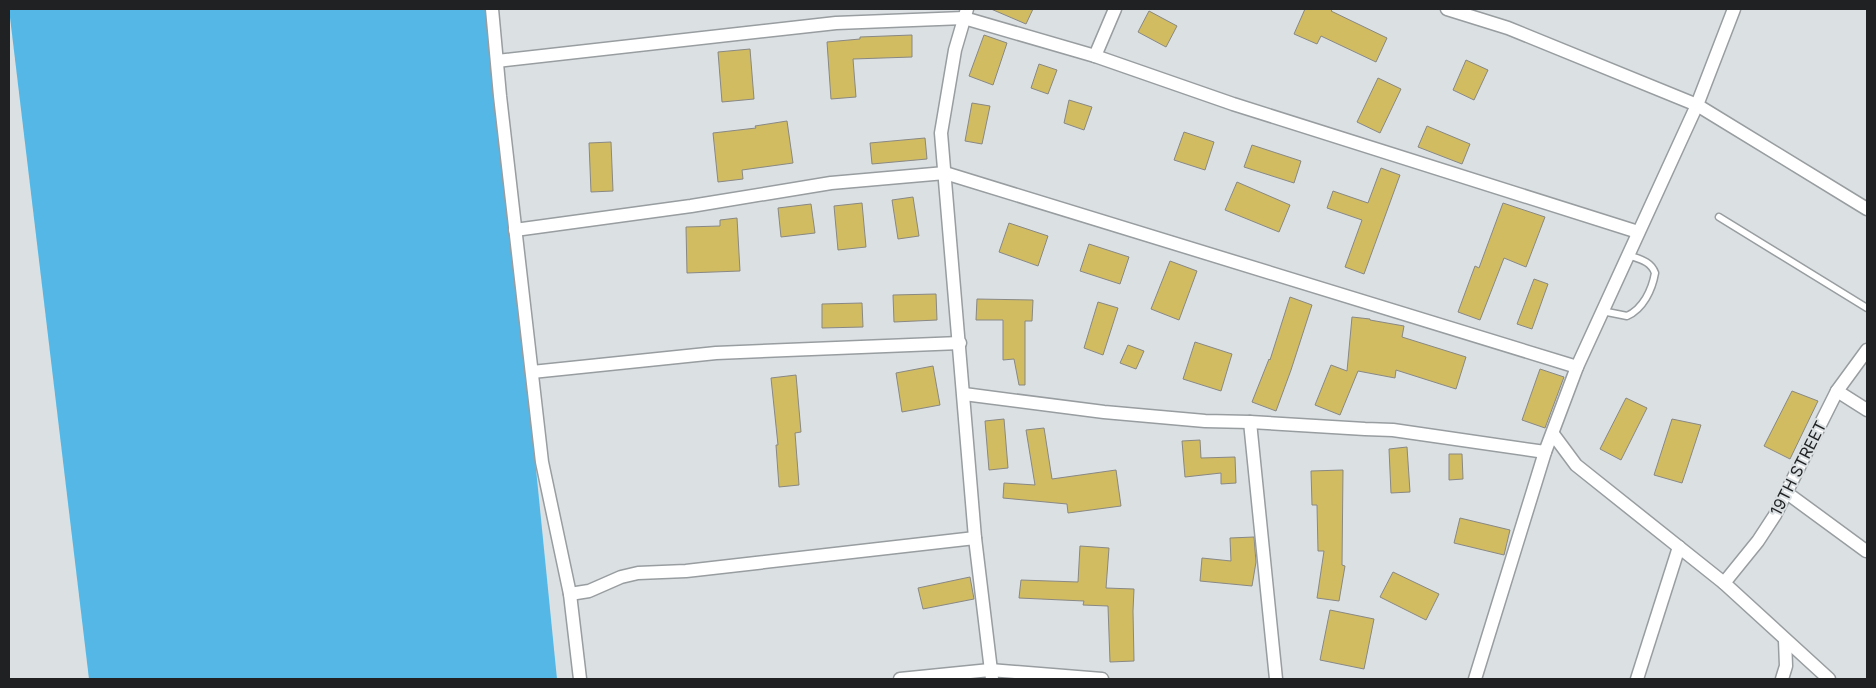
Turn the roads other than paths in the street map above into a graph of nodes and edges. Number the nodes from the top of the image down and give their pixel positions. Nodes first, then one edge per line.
1 (492, 9) edge
2 (1115, 9) edge
3 (1447, 9) edge
4 (1734, 9) edge
5 (966, 13) edge
6 (1095, 56) junction
7 (497, 61) junction
8 (1697, 105) junction
9 (944, 173) junction
10 (1867, 209) edge
11 (1719, 217) dead end
12 (515, 230) junction
13 (1638, 232) junction
14 (1627, 254) junction
15 (1867, 308) edge
16 (1602, 311) junction
17 (960, 343) junction
18 (1867, 350) edge
19 (1577, 367) junction
20 (532, 372) junction
21 (1838, 391) junction
22 (964, 394) junction
23 (1867, 410) edge
24 (1250, 422) junction
25 (1553, 434) junction
26 (1545, 452) junction
27 (1787, 493) junction
28 (975, 538) junction
29 (1679, 547) junction
30 (1866, 551) dead end
31 (1724, 583) junction
32 (570, 594) junction
33 (1785, 640) junction
34 (991, 674) edge
35 (580, 679) edge
36 (900, 679) edge
37 (1102, 679) edge
38 (1276, 679) edge
39 (1475, 679) edge
40 (1637, 679) edge
41 (1782, 679) edge
42 (1829, 679) edge

1 - 7 street
2 - 6 street
3 - 8 street
4 - 8 street
5 - 6 street
5 - 7 street
5 - 9 street
6 - 13 street
7 - 12 street
8 - 10 street
8 - 13 street
9 - 12 street
9 - 17 street
9 - 19 street
11 - 15 lane
12 - 20 street
13 - 14 street
14 - 16 street
14 - 16 lane
16 - 19 street
17 - 20 street
17 - 22 street
18 - 21 street, 19TH STREET
19 - 25 street
20 - 32 street
21 - 23 street
21 - 27 street, 19TH STREET
22 - 24 street
22 - 28 street
24 - 26 street
24 - 38 street
25 - 26 street
25 - 29 street
26 - 39 street
27 - 30 street
27 - 31 street, 19TH STREET
28 - 32 street
28 - 34 street
29 - 31 street
29 - 40 street
31 - 33 street
32 - 35 street
33 - 41 street
33 - 42 street
34 - 36 street
34 - 37 street

